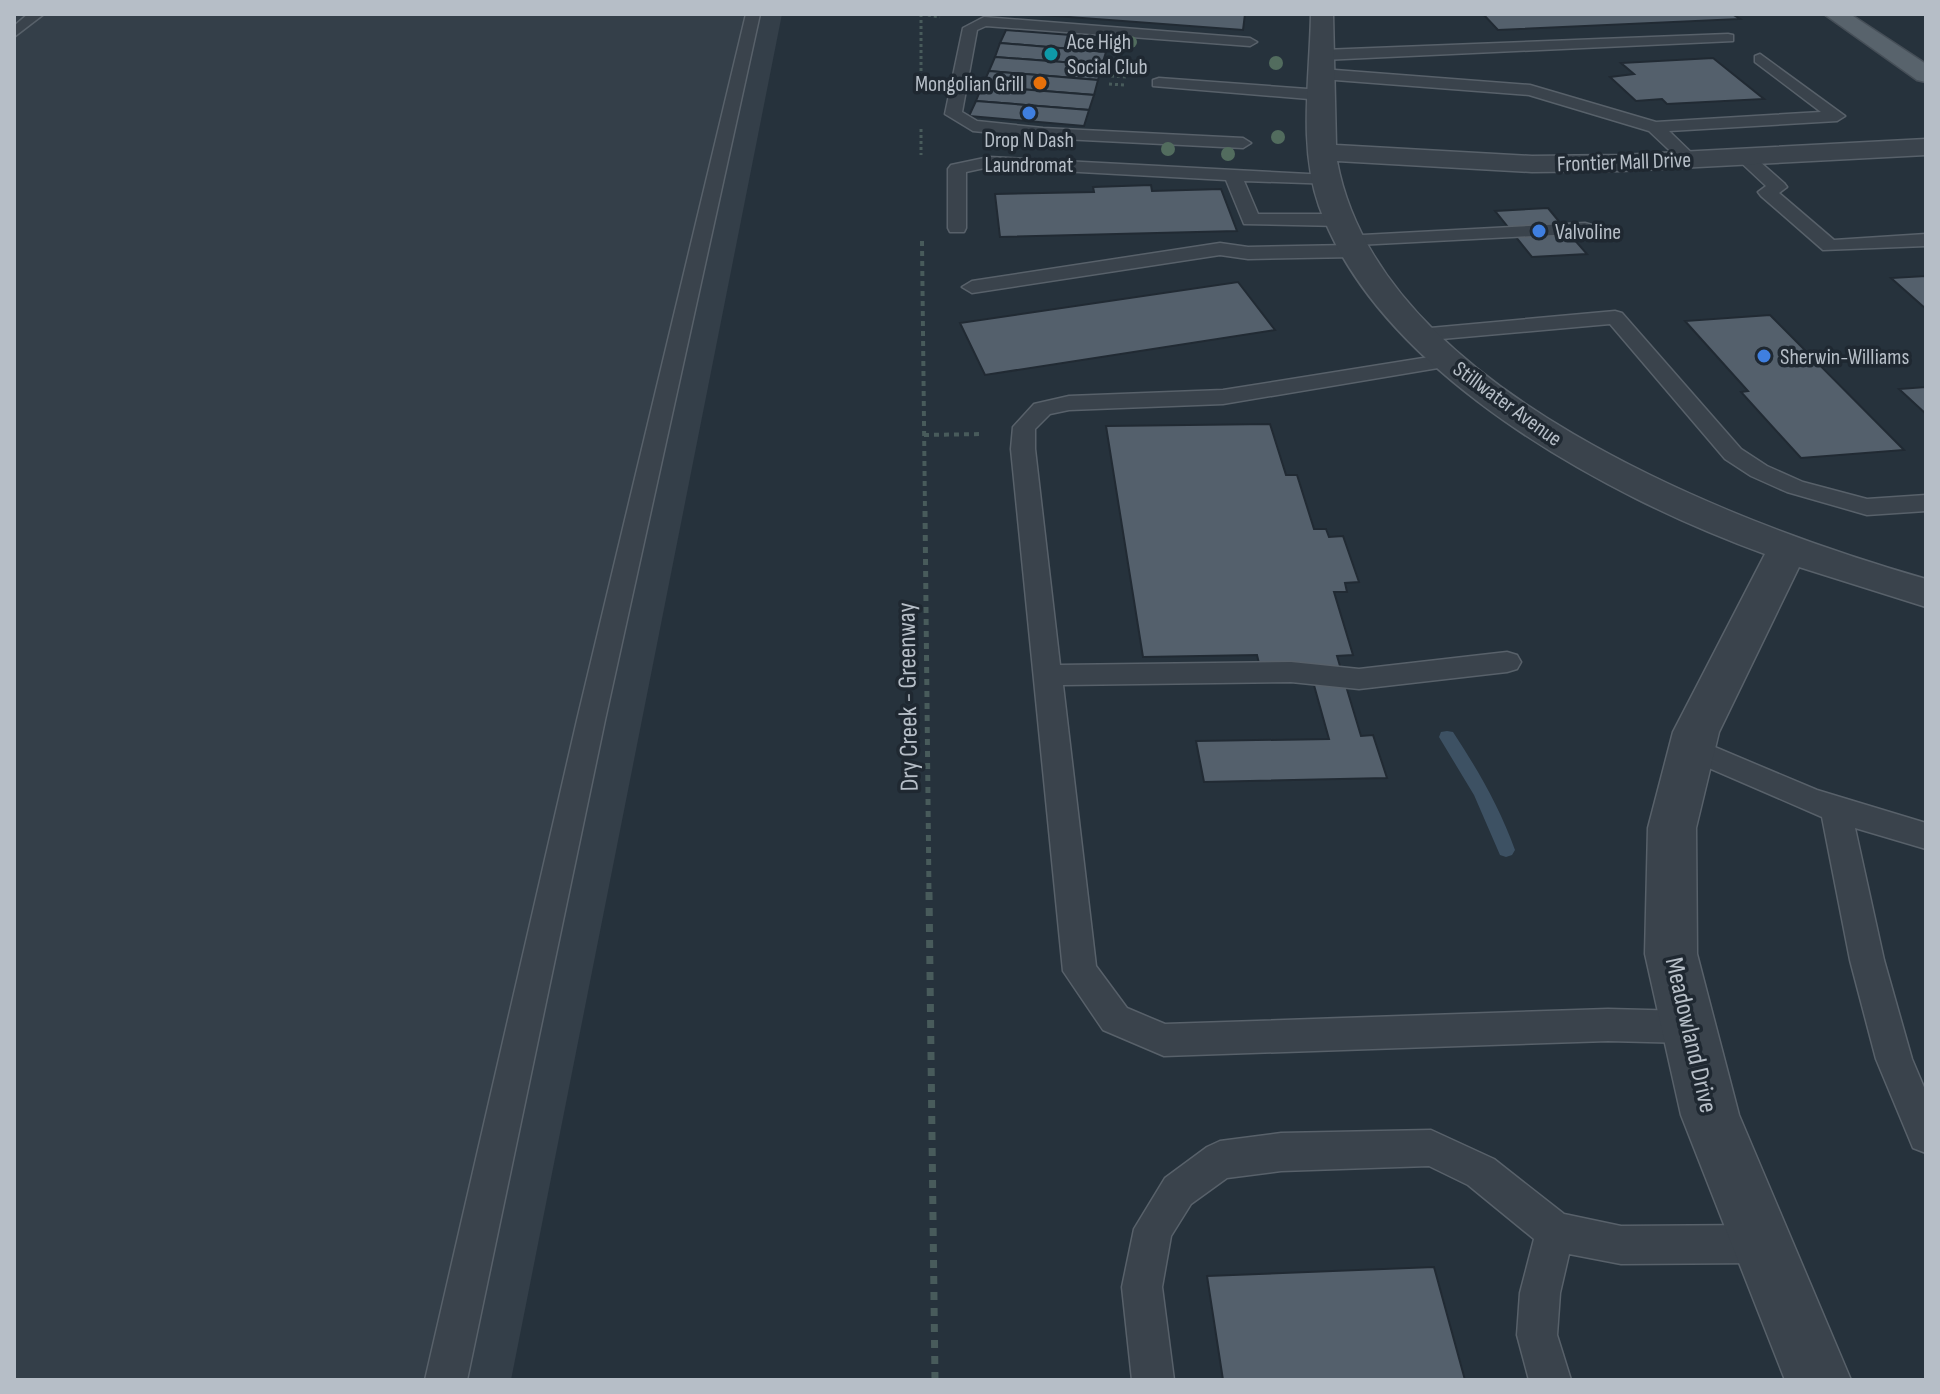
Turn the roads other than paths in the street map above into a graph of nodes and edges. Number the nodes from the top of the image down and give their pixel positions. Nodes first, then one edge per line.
1 (37, 14) edge
2 (753, 14) edge
3 (1322, 14) edge
4 (1835, 14) edge
5 (14, 33) edge
6 (1728, 38) dead end
7 (1250, 42) dead end
8 (1760, 59) dead end
9 (1322, 75) junction
10 (1926, 75) edge
11 (1159, 83) dead end
12 (1655, 127) junction
13 (1243, 143) dead end
14 (1926, 147) edge
15 (1744, 157) junction
16 (1690, 160) junction
17 (1324, 166) junction
18 (1233, 175) junction
19 (957, 228) dead end
20 (1585, 229) dead end
21 (1349, 237) junction
22 (1926, 240) edge
23 (972, 287) dead end
24 (1419, 335) junction
25 (1448, 360) junction
26 (1926, 503) edge
27 (1787, 550) junction
28 (1926, 593) edge
29 (1507, 662) dead end
30 (1048, 675) junction
31 (1691, 748) junction
32 (1836, 809) junction
33 (1926, 836) edge
34 (1688, 1027) junction
35 (1926, 1135) edge
36 (1555, 1232) junction
37 (1760, 1244) junction
38 (446, 1380) edge
39 (1153, 1380) edge
40 (1550, 1380) edge
41 (1818, 1380) edge

1 - 5 lane
2 - 38 lane
3 - 9 street, Stillwater Avenue
4 - 10 main road
6 - 9 lane
7 - 13 lane
8 - 12 lane
9 - 11 lane
9 - 12 lane
9 - 17 street, Stillwater Avenue
12 - 16 lane
14 - 15 street, Frontier Mall Drive
15 - 16 street, Frontier Mall Drive
15 - 22 lane
16 - 17 street, Frontier Mall Drive
17 - 18 lane
17 - 21 street, Stillwater Avenue
18 - 19 lane
18 - 21 lane
20 - 21 lane
21 - 23 lane
21 - 24 street, Stillwater Avenue
24 - 25 street, Stillwater Avenue
24 - 26 lane
25 - 27 street, Stillwater Avenue
25 - 30 lane
27 - 28 street, Stillwater Avenue
27 - 31 street, Meadowland Drive
29 - 30 lane
30 - 34 lane
31 - 32 lane
31 - 34 street, Meadowland Drive
32 - 33 lane
32 - 35 lane
34 - 37 street, Meadowland Drive
36 - 37 lane
36 - 39 lane
36 - 40 lane
37 - 41 street, Meadowland Drive

